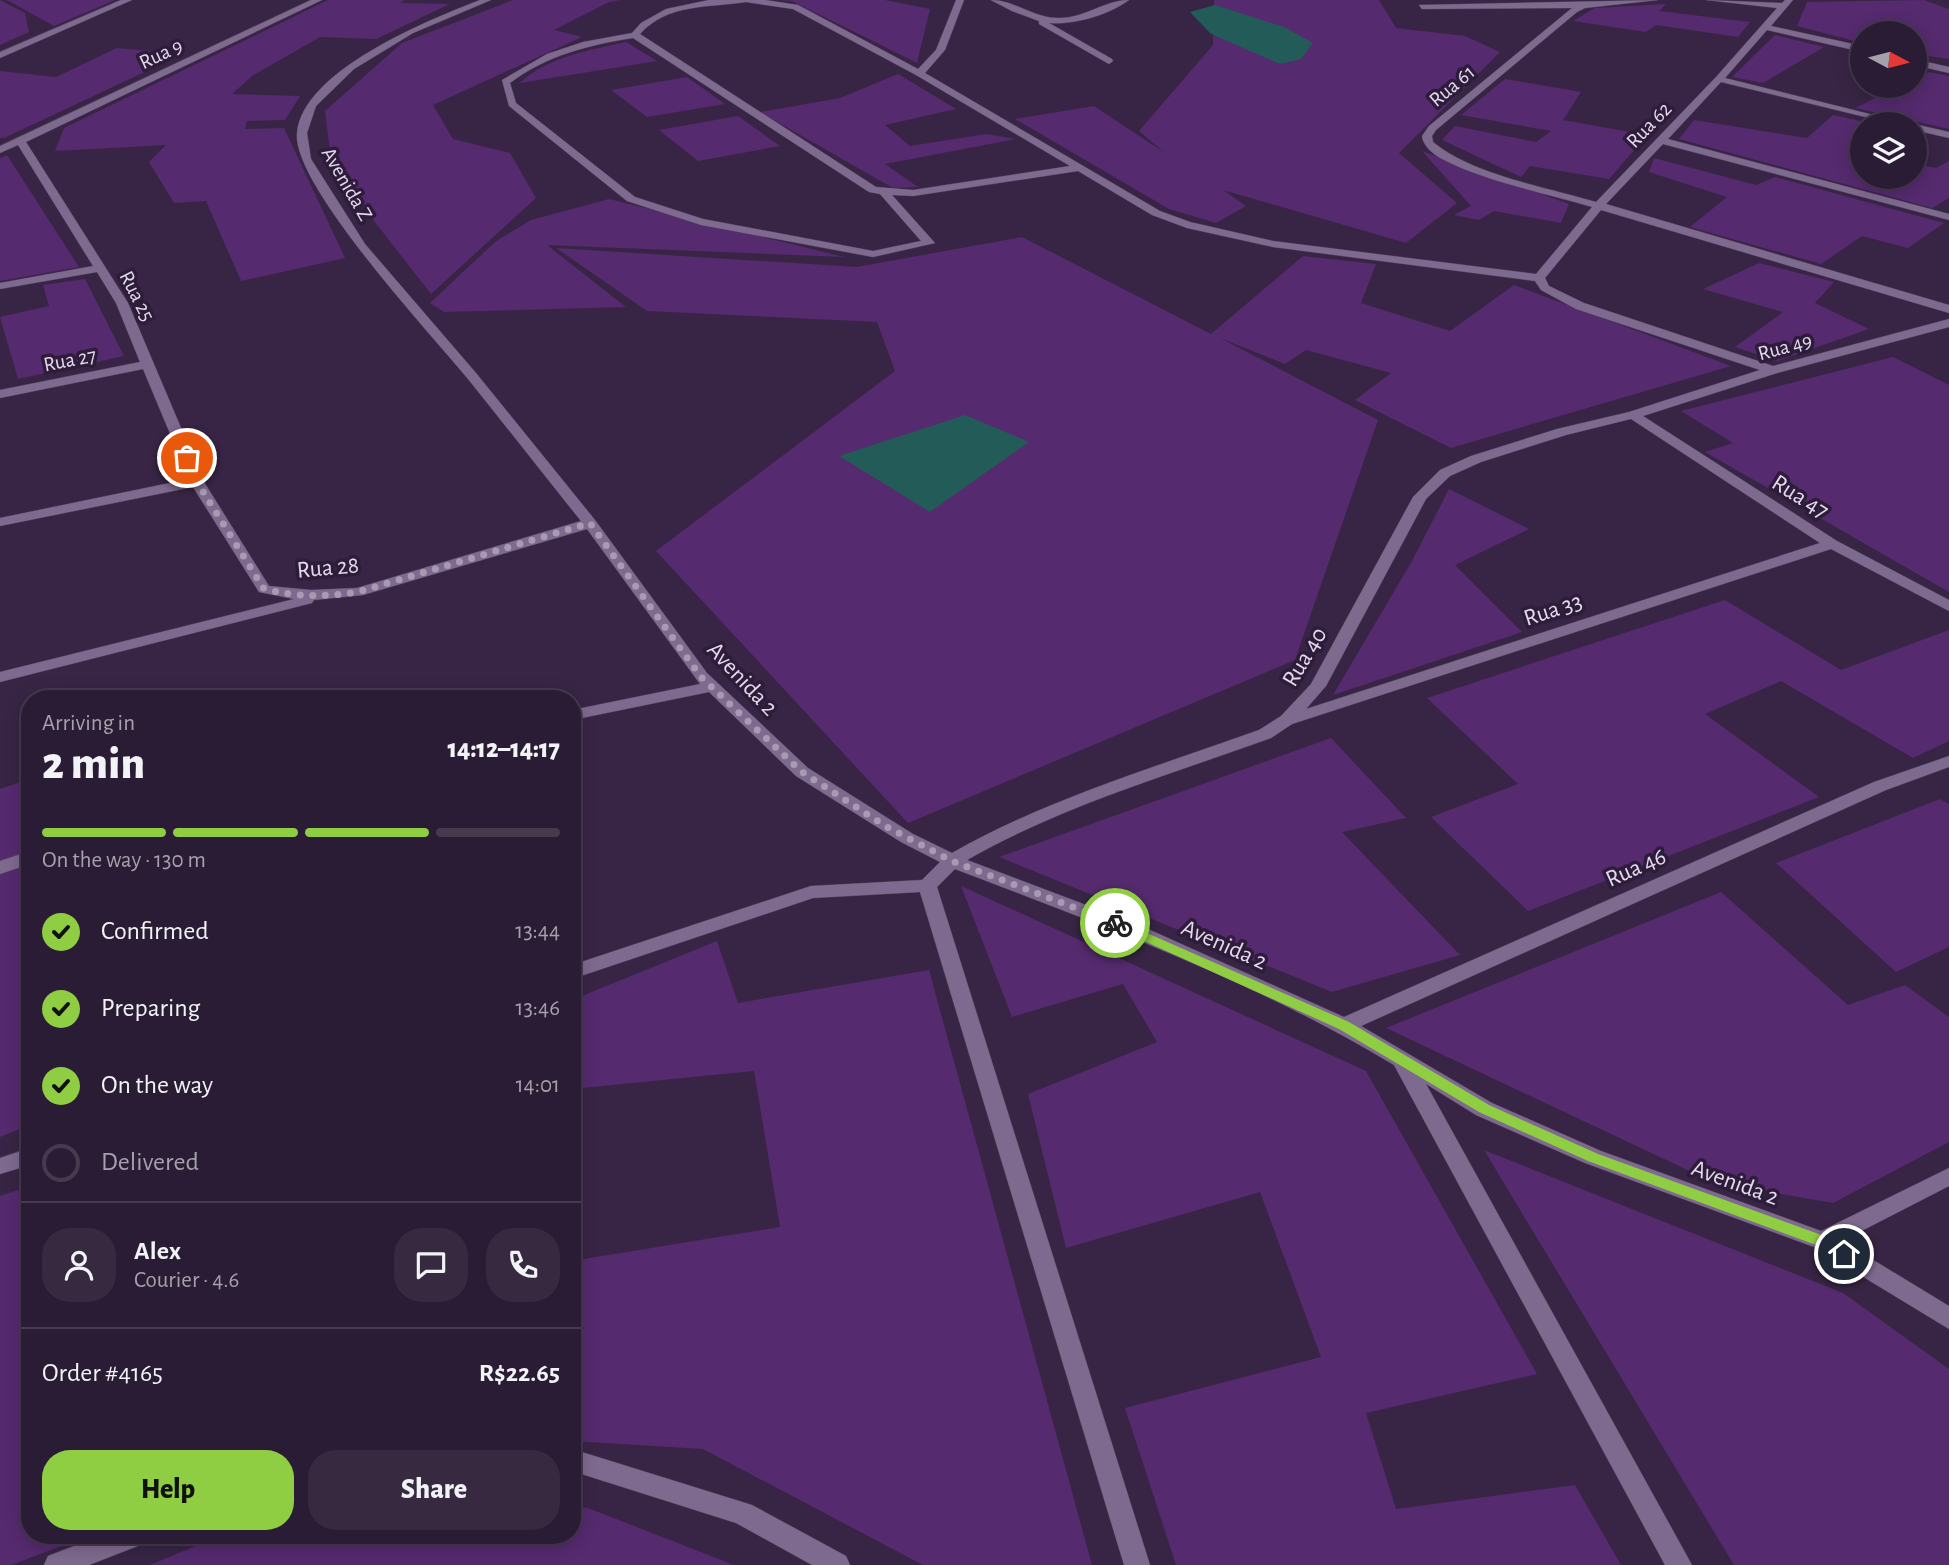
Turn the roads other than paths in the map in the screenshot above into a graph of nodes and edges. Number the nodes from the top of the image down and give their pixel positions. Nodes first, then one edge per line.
1 (128, 0) edge
2 (318, 0) edge
3 (487, 0) edge
4 (743, 0) edge
5 (749, 0) edge
6 (960, 0) edge
7 (995, 0) edge
8 (1125, 0) edge
9 (1654, 0) edge
10 (1710, 0) edge
11 (1590, 2) edge
12 (1786, 3) edge
13 (1422, 7) dead end
14 (1039, 21) junction
15 (1765, 27) junction
16 (635, 35) junction
17 (1850, 46) edge
18 (0, 55) edge
19 (1109, 61) dead end
20 (1927, 65) edge
21 (1949, 70) edge
22 (919, 73) junction
23 (1719, 79) junction
24 (1855, 112) edge
25 (1927, 130) edge
26 (1949, 135) edge
27 (20, 140) junction
28 (1661, 140) junction
29 (0, 149) edge
30 (1079, 168) junction
31 (884, 192) junction
32 (1598, 206) junction
33 (1949, 217) edge
34 (101, 268) junction
35 (1539, 278) junction
36 (0, 286) edge
37 (1949, 309) edge
38 (1949, 323) edge
39 (149, 364) junction
40 (465, 367) joint
41 (1773, 370) junction
42 (0, 394) edge
43 (1633, 415) junction
44 (197, 482) junction
45 (0, 522) edge
46 (590, 523) junction
47 (1832, 544) junction
48 (321, 597) junction
49 (1949, 606) edge
50 (0, 677) edge
51 (711, 687) junction
52 (581, 713) edge
53 (1287, 720) junction
54 (1949, 761) edge
55 (21, 860) edge
56 (952, 861) junction
57 (0, 868) edge
58 (927, 886) junction
59 (581, 969) edge
60 (1344, 1025) junction
61 (1402, 1060) junction
62 (21, 1159) edge
63 (0, 1166) edge
64 (1949, 1176) edge
65 (1822, 1241) junction
66 (1949, 1319) edge
67 (581, 1463) edge
68 (111, 1544) edge
69 (57, 1565) edge
70 (837, 1565) edge
71 (1137, 1565) edge
72 (1679, 1565) edge

1 - 18 street
2 - 27 street, Rua 9
3 - 40 street, Avenida Z
4 - 16 street
5 - 22 street
6 - 22 street
7 - 14 street
8 - 14 street
9 - 11 street
10 - 12 street
11 - 13 street
11 - 32 street, Rua 61
12 - 15 street, Rua 62
14 - 19 street
15 - 17 street
15 - 23 street, Rua 62
16 - 31 street
16 - 31 street
20 - 21 street
22 - 30 street
23 - 24 street
23 - 28 street, Rua 62
25 - 26 street
27 - 29 street, Rua 9
27 - 34 street, Rua 25
28 - 32 street, Rua 62
28 - 33 street
30 - 31 street
30 - 35 street
32 - 35 street, Rua 62
32 - 37 street
34 - 36 street
34 - 39 street, Rua 25
35 - 41 street
38 - 41 street, Rua 49
39 - 42 street, Rua 27
39 - 44 street, Rua 25
40 - 46 street, Avenida 2
41 - 43 street, Rua 49
43 - 47 street, Rua 47
43 - 53 street, Rua 40
44 - 45 street
44 - 48 street, Rua 28
46 - 48 street, Rua 28
46 - 51 street, Avenida 2
47 - 49 street, Rua 47
47 - 53 street, Rua 33
48 - 50 street
51 - 52 street
51 - 56 street, Avenida 2
53 - 56 street, Rua 40
54 - 60 street, Rua 46
55 - 57 street
56 - 58 street, Rua 40
56 - 60 street, Avenida 2
58 - 59 street
58 - 71 street
60 - 61 street, Avenida 2
61 - 65 street, Avenida 2
61 - 72 street
62 - 63 street
64 - 65 street
65 - 66 street, Avenida 2
67 - 70 street
68 - 69 street

